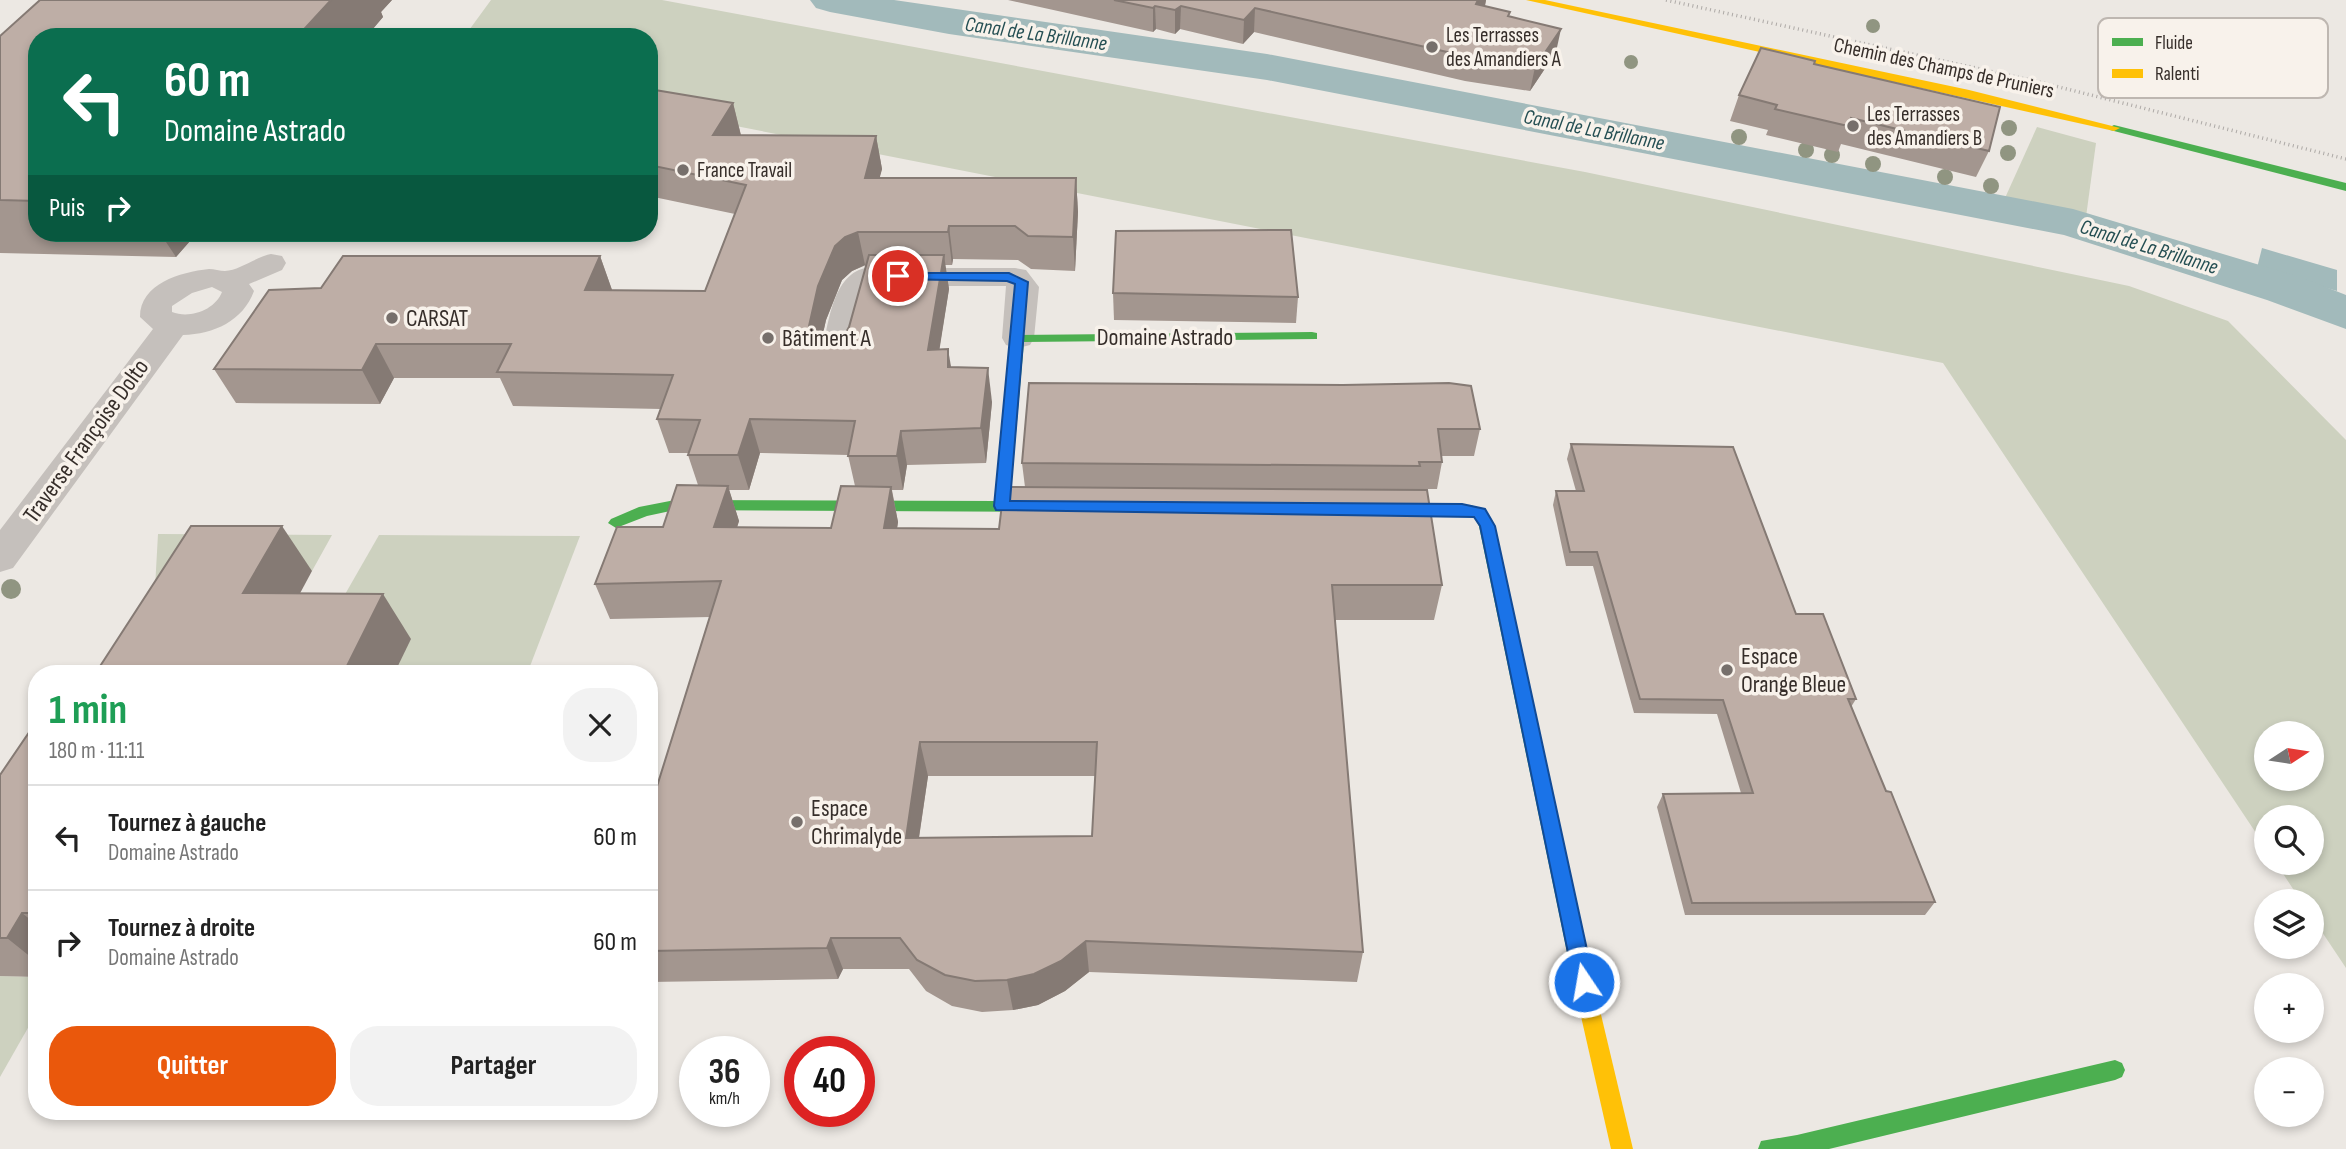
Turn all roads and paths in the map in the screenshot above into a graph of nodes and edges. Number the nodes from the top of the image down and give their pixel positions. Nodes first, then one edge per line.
1 (1531, 0) edge
2 (2346, 187) edge
3 (271, 263) dead end
4 (1312, 337) dead end
5 (1018, 338) junction
6 (838, 361) edge
7 (1002, 506) junction
8 (1071, 507) edge
9 (1365, 509) edge
10 (616, 523) dead end
11 (0, 558) edge
12 (2115, 1070) dead end
13 (1622, 1149) edge
14 (1769, 1149) edge

1 - 2 street, Chemin des Champs de Pruniers
3 - 11 street, Traverse Françoise Dolto
4 - 5 street, Domaine Astrado
5 - 6 street
5 - 7 street
7 - 8 street
7 - 10 street
9 - 13 street
12 - 14 street

